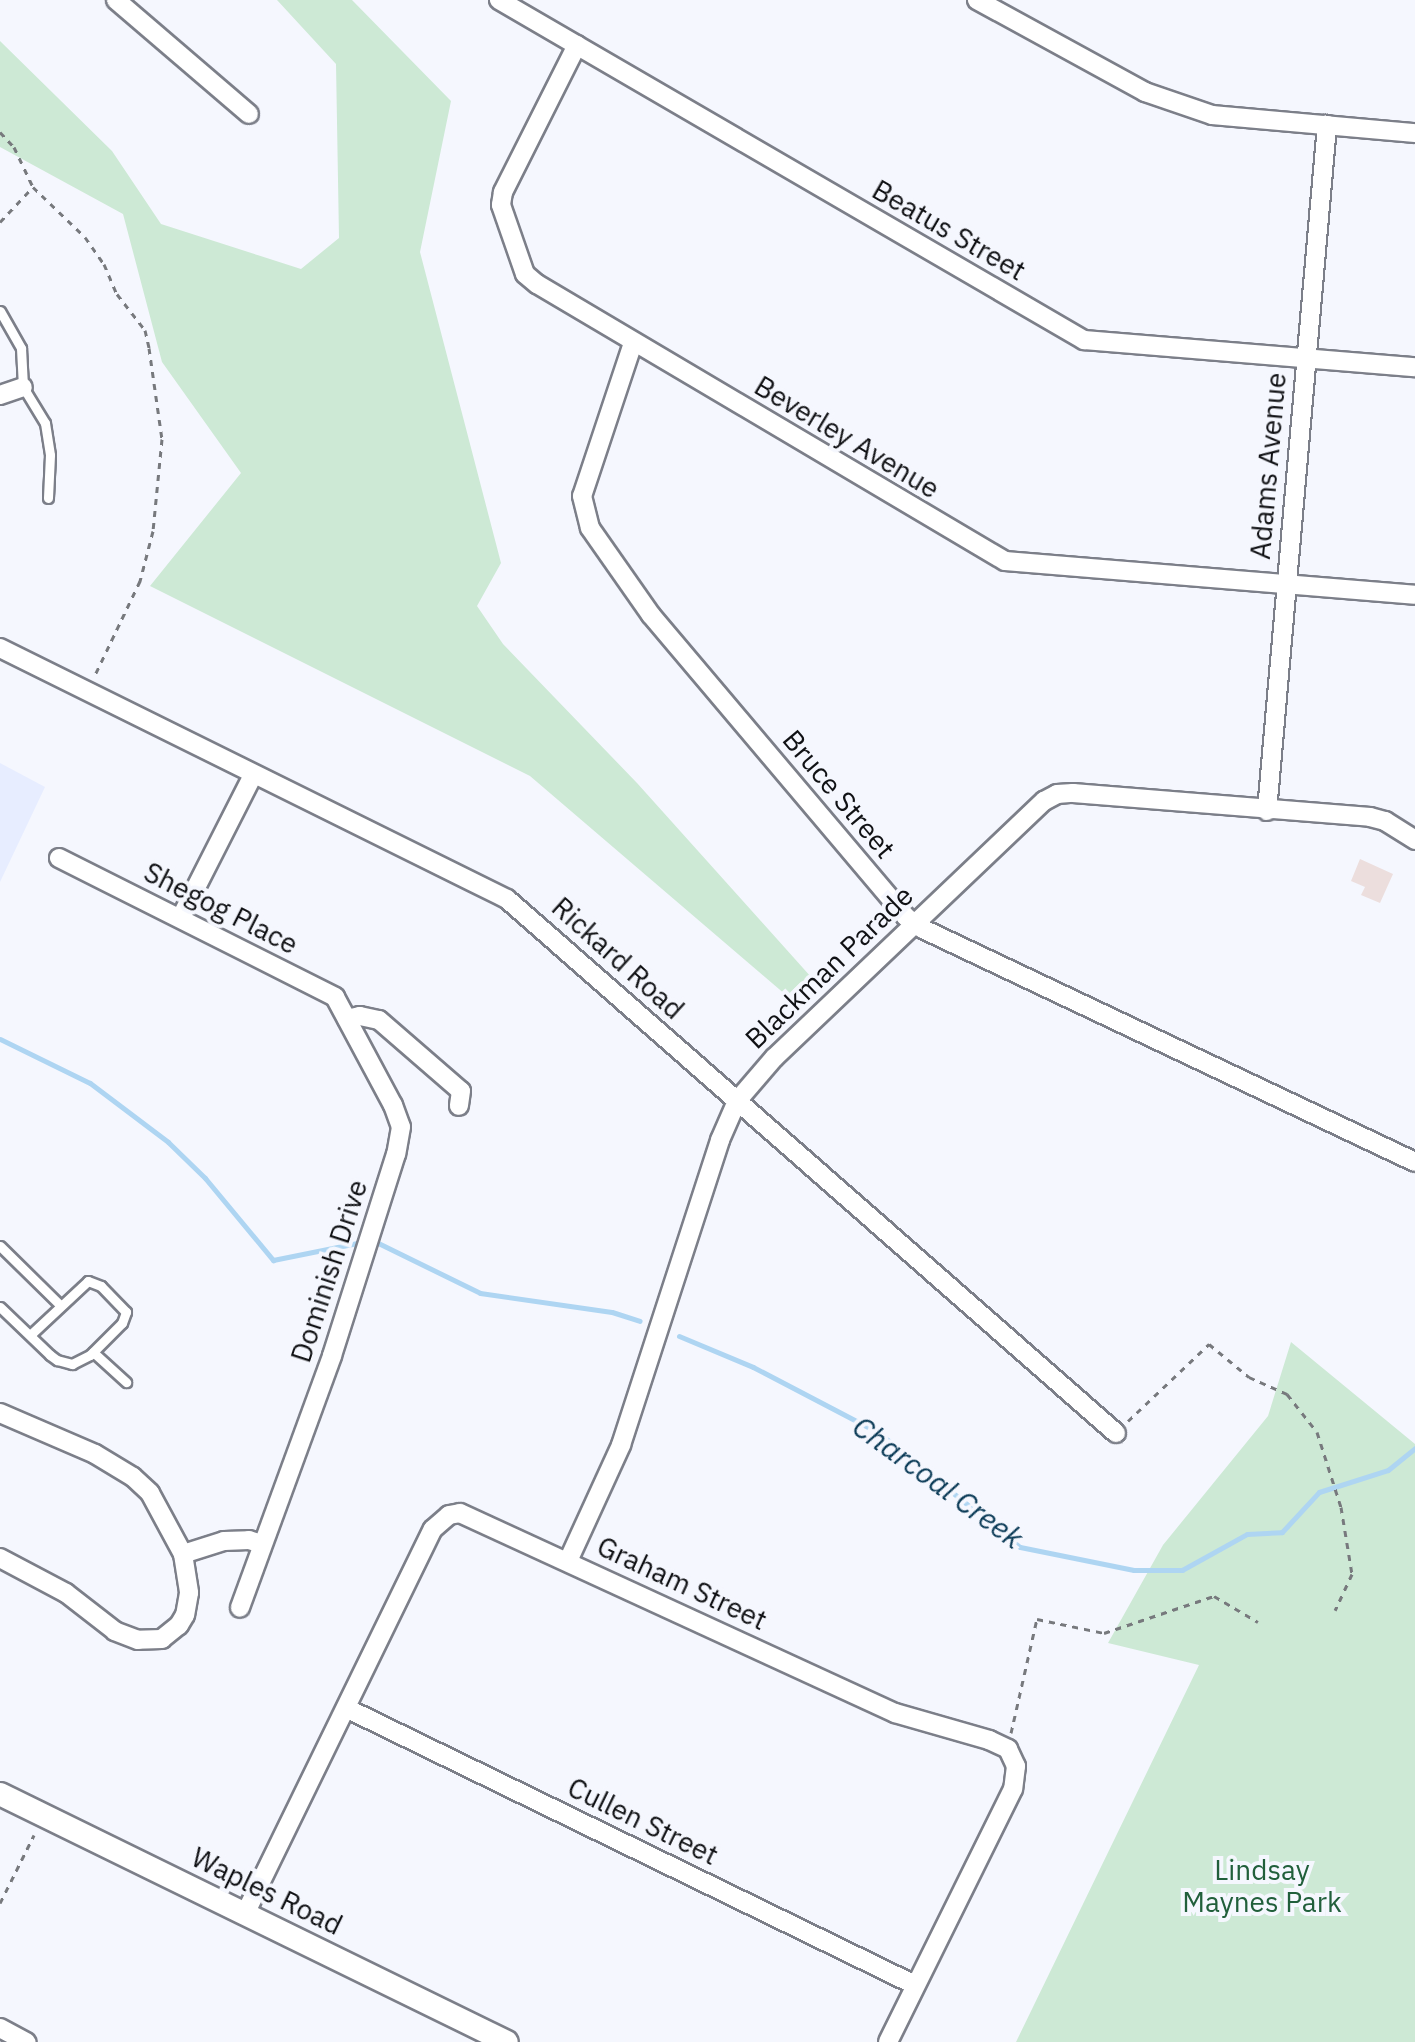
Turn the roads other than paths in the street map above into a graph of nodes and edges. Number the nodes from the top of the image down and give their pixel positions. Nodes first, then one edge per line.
1 (116, 0) edge
2 (499, 0) edge
3 (977, 0) edge
4 (577, 45) junction
5 (249, 114) dead end
6 (1327, 125) junction
7 (1415, 133) edge
8 (0, 311) edge
9 (633, 343) junction
10 (1305, 357) junction
11 (1415, 367) edge
12 (23, 387) junction
13 (0, 395) edge
14 (48, 498) dead end
15 (1286, 584) junction
16 (1415, 595) edge
17 (0, 648) edge
18 (253, 775) junction
19 (1267, 811) junction
20 (1415, 840) edge
21 (59, 858) dead end
22 (181, 917) junction
23 (915, 924) junction
24 (347, 1019) junction
25 (737, 1101) junction
26 (459, 1106) dead end
27 (1415, 1162) edge
28 (0, 1246) edge
29 (60, 1305) junction
30 (0, 1307) edge
31 (30, 1335) junction
32 (93, 1352) junction
33 (126, 1382) dead end
34 (0, 1413) edge
35 (1116, 1433) road end
36 (261, 1544) junction
37 (183, 1554) junction
38 (0, 1558) edge
39 (568, 1561) junction
40 (240, 1608) dead end
41 (346, 1708) junction
42 (0, 1794) edge
43 (245, 1914) junction
44 (915, 1985) junction
45 (0, 2028) edge
46 (495, 2039) edge
47 (26, 2042) edge
48 (888, 2042) edge

1 - 5 street
2 - 4 street, Beatus Street
3 - 6 street
4 - 9 street, Beverley Avenue
4 - 10 street, Beatus Street
6 - 7 street
6 - 10 street, Adams Avenue
8 - 12 lane
9 - 15 street, Beverley Avenue
9 - 23 street, Bruce Street
10 - 11 street, Beatus Street
10 - 15 street, Adams Avenue
12 - 13 street
12 - 14 lane
15 - 16 street, Beverley Avenue
15 - 19 street, Adams Avenue
17 - 18 street, Rickard Road
18 - 22 street
18 - 25 street, Rickard Road
19 - 20 street, Blackman Parade
19 - 23 street, Blackman Parade
21 - 22 street, Shegog Place
22 - 24 street, Shegog Place
23 - 25 street, Blackman Parade
23 - 27 street, Bruce Street
24 - 26 street
24 - 36 street, Dominish Drive
25 - 35 street, Rickard Road
25 - 39 street, Blackman Parade
28 - 29 lane
29 - 31 lane
29 - 32 lane
30 - 31 lane
31 - 32 lane
32 - 33 lane
34 - 37 street
36 - 37 street
36 - 40 street, Dominish Drive
37 - 38 street
39 - 41 street, Graham Street
39 - 44 street, Graham Street
41 - 43 street, Graham Street
41 - 44 street, Cullen Street
42 - 43 street, Waples Road
43 - 46 street, Waples Road
44 - 48 street
45 - 47 street

